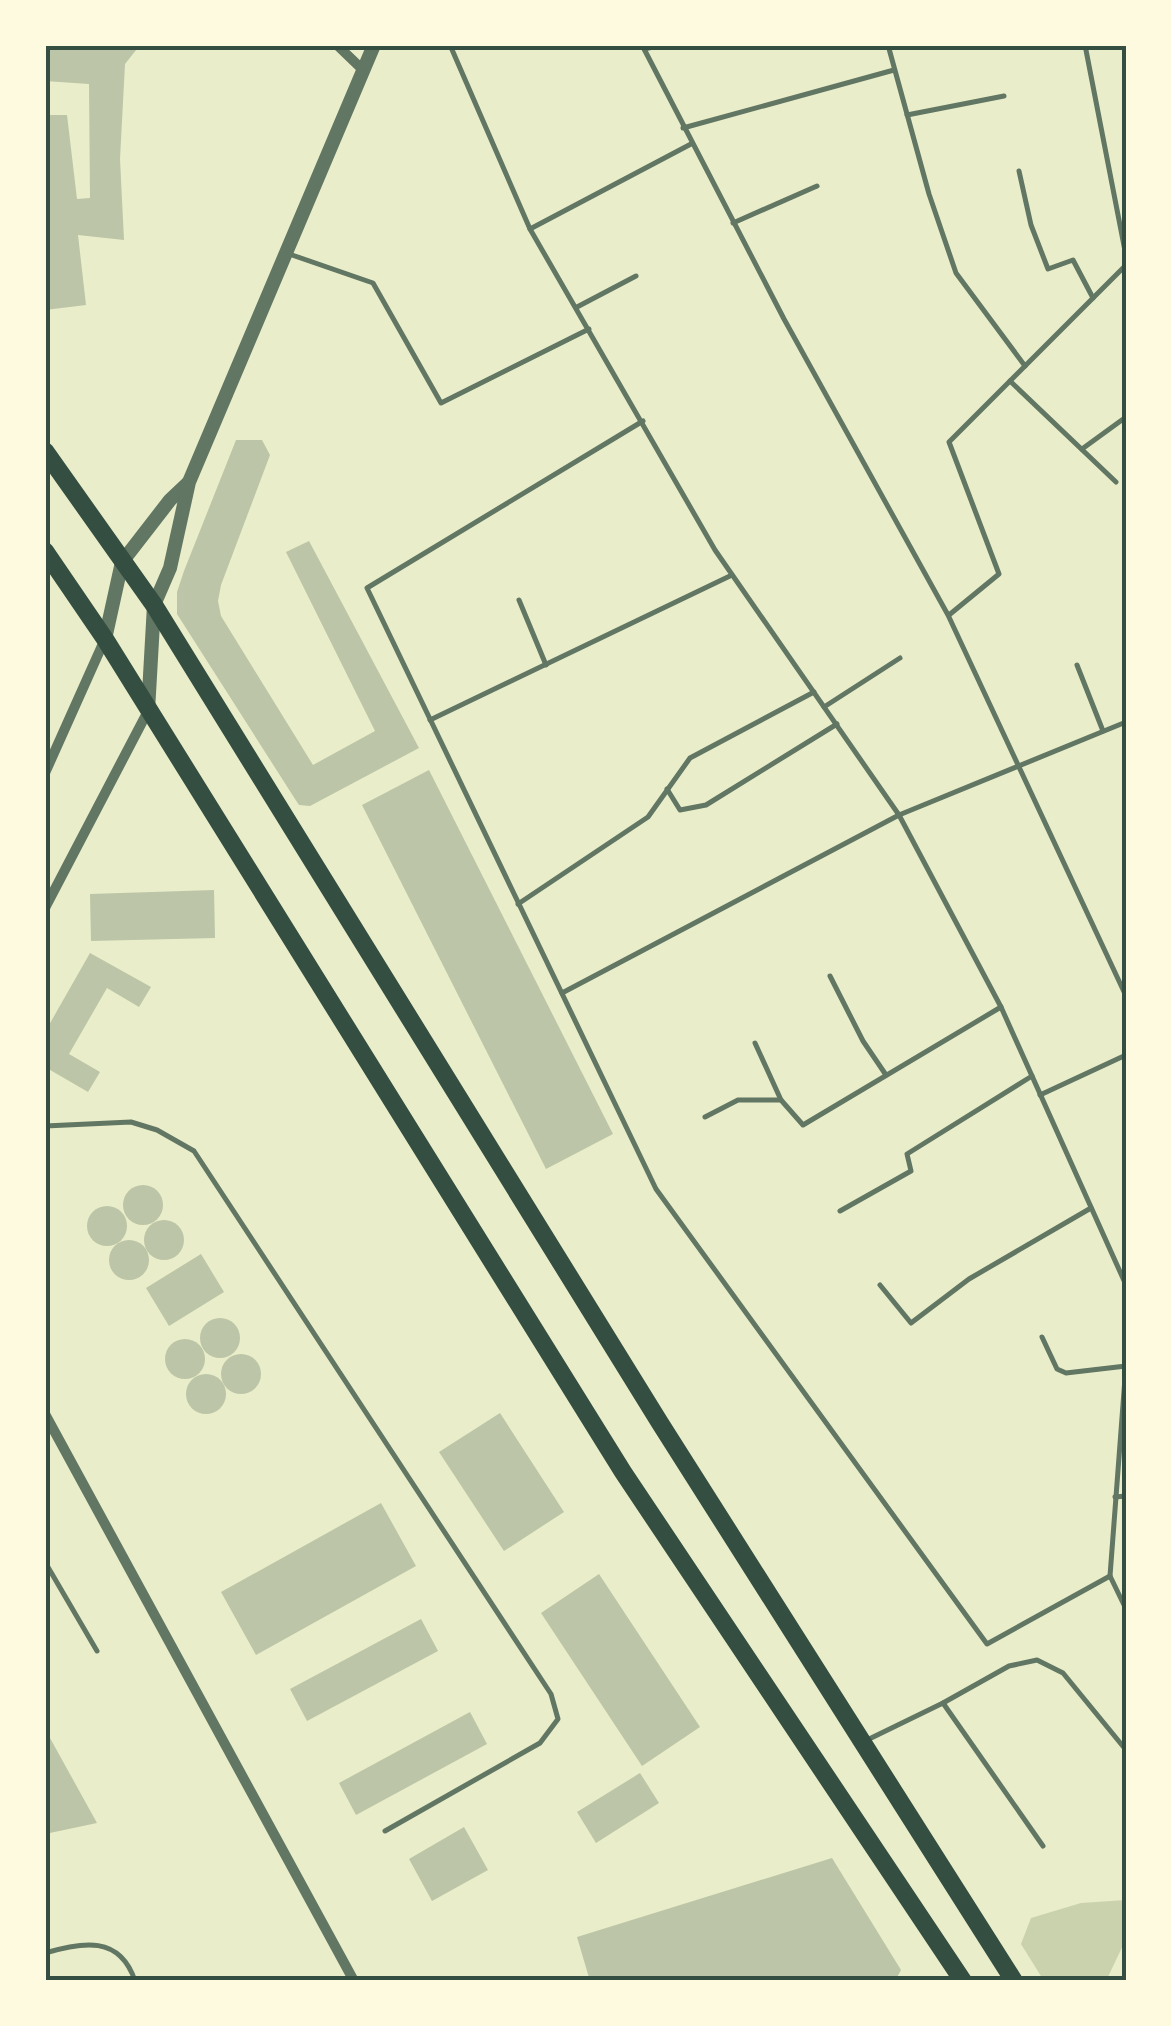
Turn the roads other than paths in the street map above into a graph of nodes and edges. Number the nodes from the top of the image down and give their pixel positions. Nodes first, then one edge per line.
1 (337, 45) edge
2 (374, 45) edge
3 (450, 45) edge
4 (662, 45) edge
5 (888, 45) edge
6 (1085, 45) edge
7 (643, 47) edge
8 (363, 70) junction
9 (894, 70) junction
10 (1004, 96) dead end
11 (907, 115) junction
12 (683, 128) junction
13 (691, 144) junction
14 (1019, 171) dead end
15 (817, 186) dead end
16 (733, 223) junction
17 (530, 229) junction
18 (286, 254) junction
19 (1126, 256) edge
20 (1126, 265) edge
21 (636, 276) dead end
22 (1093, 298) junction
23 (577, 308) junction
24 (589, 329) junction
25 (1024, 366) junction
26 (1010, 381) junction
27 (1126, 417) edge
28 (643, 421) junction
29 (1082, 449) junction
30 (45, 450) edge
31 (189, 482) junction
32 (1116, 482) dead end
33 (45, 551) edge
34 (122, 562) junction
35 (732, 575) junction
36 (518, 600) dead end
37 (154, 605) junction
38 (948, 616) junction
39 (105, 639) junction
40 (900, 658) dead end
41 (546, 664) junction
42 (1078, 665) dead end
43 (814, 692) junction
44 (824, 707) junction
45 (148, 711) junction
46 (430, 720) junction
47 (1126, 722) edge
48 (836, 724) junction
49 (1103, 731) junction
50 (1019, 766) junction
51 (45, 773) edge
52 (667, 790) junction
53 (899, 815) junction
54 (518, 904) junction
55 (45, 908) edge
56 (830, 976) dead end
57 (562, 993) junction
58 (1126, 996) edge
59 (1001, 1007) junction
60 (755, 1043) dead end
61 (1126, 1055) edge
62 (886, 1075) junction
63 (1032, 1076) junction
64 (1040, 1095) junction
65 (781, 1100) junction
66 (706, 1117) dead end
67 (45, 1126) edge
68 (1092, 1208) junction
69 (840, 1211) dead end
70 (880, 1285) dead end
71 (1126, 1285) edge
72 (1042, 1337) dead end
73 (1126, 1365) edge
74 (45, 1414) edge
75 (1126, 1496) edge
76 (1115, 1497) junction
77 (45, 1562) edge
78 (1110, 1576) junction
79 (1126, 1610) edge
80 (97, 1651) dead end
81 (943, 1703) junction
82 (862, 1742) junction
83 (1126, 1750) edge
84 (385, 1831) dead end
85 (1043, 1846) dead end
86 (45, 1954) edge
87 (135, 1981) edge
88 (354, 1981) edge
89 (963, 1981) edge
90 (1014, 1981) edge

1 - 8 street
2 - 8 street
3 - 17 lane
4 - 7 lane
5 - 9 lane
6 - 19 lane
7 - 12 lane
8 - 18 street
9 - 11 lane
9 - 12 lane
10 - 11 lane
11 - 25 lane
12 - 13 lane
13 - 16 lane
13 - 17 lane
14 - 22 lane
15 - 16 lane
16 - 38 lane
17 - 23 lane
18 - 24 lane
18 - 31 street
20 - 22 lane
21 - 23 lane
22 - 25 lane
23 - 24 lane
24 - 28 lane
25 - 26 lane
26 - 29 lane
26 - 38 lane
27 - 29 lane
28 - 35 lane
28 - 46 lane
29 - 32 lane
30 - 34 main road
31 - 34 street
31 - 37 street
33 - 39 main road
34 - 37 main road
34 - 39 street
35 - 41 lane
35 - 43 lane
36 - 41 lane
37 - 45 street
37 - 82 main road
38 - 50 lane
39 - 45 main road
39 - 51 street
40 - 44 lane
41 - 46 lane
42 - 49 lane
43 - 44 lane
43 - 52 lane
44 - 48 lane
45 - 55 street
45 - 89 main road
46 - 54 lane
47 - 49 lane
48 - 52 lane
48 - 53 lane
49 - 50 lane
50 - 53 lane
50 - 58 lane
52 - 54 lane
53 - 57 lane
53 - 59 lane
54 - 57 lane
56 - 62 lane
57 - 78 lane
59 - 62 lane
59 - 63 lane
60 - 65 lane
61 - 64 lane
62 - 65 lane
63 - 64 lane
63 - 69 lane
64 - 68 lane
65 - 66 lane
67 - 84 lane
68 - 70 lane
68 - 71 lane
72 - 73 lane
73 - 76 lane
74 - 88 street
75 - 76 lane
76 - 78 lane
77 - 80 lane
78 - 79 lane
81 - 82 lane
81 - 83 lane
81 - 85 lane
82 - 90 main road
86 - 87 lane

